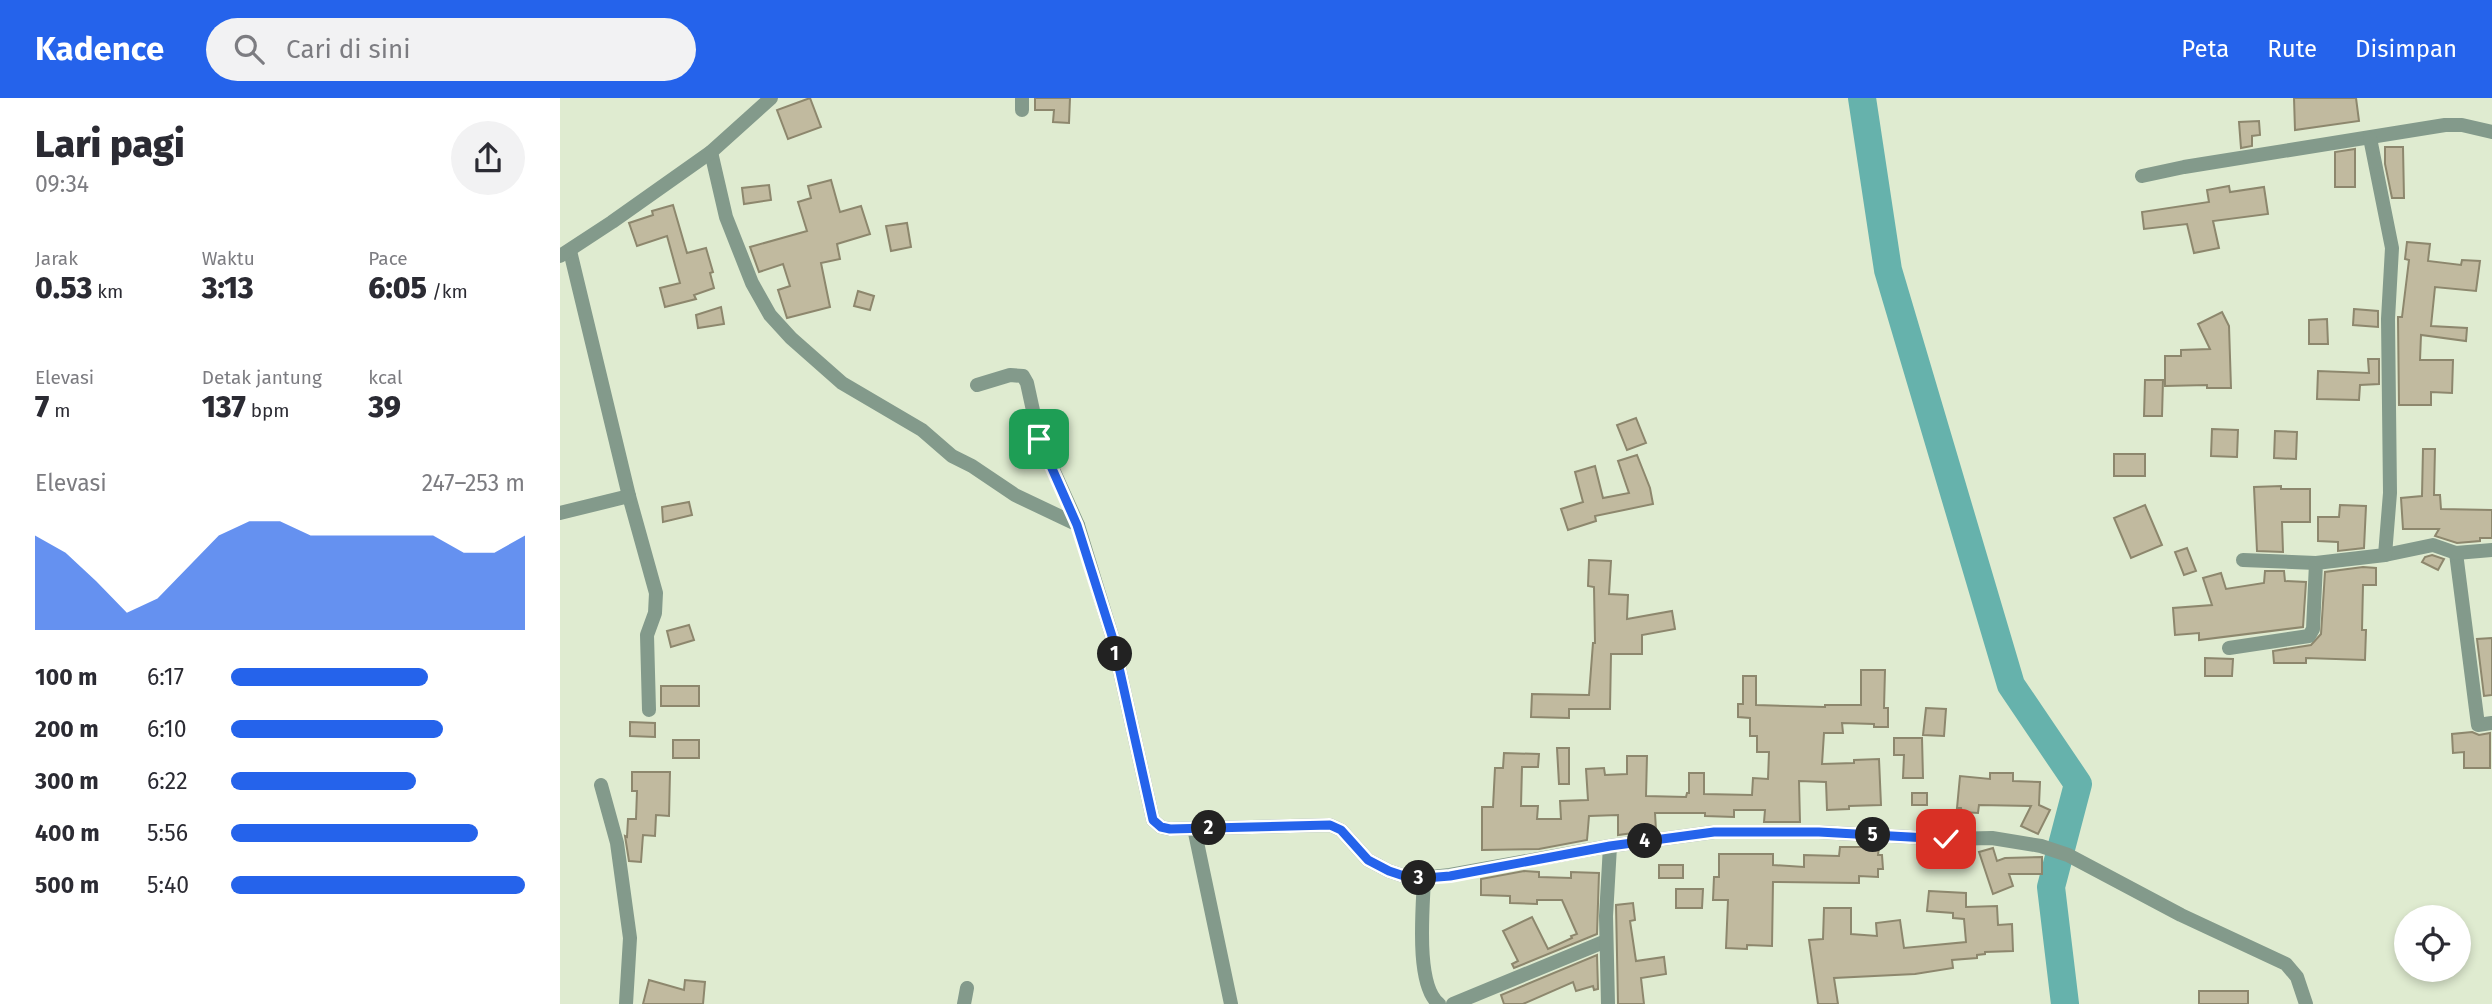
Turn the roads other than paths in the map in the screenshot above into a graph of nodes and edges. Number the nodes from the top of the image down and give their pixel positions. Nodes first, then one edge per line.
1 (771, 98) edge
2 (2492, 132) edge
3 (2370, 138) junction
4 (711, 152) junction
5 (2141, 176) dead end
6 (565, 253) edge
7 (977, 385) dead end
8 (629, 496) junction
9 (560, 513) edge
10 (1077, 525) junction
11 (2492, 550) edge
12 (2456, 553) junction
13 (2385, 555) junction
14 (2243, 560) dead end
15 (2316, 563) junction
16 (2229, 648) dead end
17 (649, 710) dead end
18 (2492, 723) edge
19 (601, 785) dead end
20 (1194, 828) junction
21 (1610, 846) junction
22 (1424, 877) junction
23 (1606, 941) junction
24 (967, 988) dead end
25 (626, 1004) edge
26 (964, 1004) edge
27 (1231, 1004) edge
28 (1439, 1004) edge
29 (1453, 1004) edge
30 (1608, 1004) edge
31 (2306, 1004) edge

1 - 4 street
2 - 3 street
3 - 5 street
3 - 13 street
4 - 6 street
4 - 10 street
6 - 8 street
7 - 10 street
8 - 9 street
8 - 17 street
10 - 20 street
11 - 12 street
12 - 13 street
12 - 18 street
13 - 15 street
14 - 15 street
15 - 16 street
19 - 25 street
20 - 22 street
20 - 27 street
21 - 22 street
21 - 23 street
21 - 31 street
22 - 28 street
23 - 29 street
23 - 30 street
24 - 26 street

